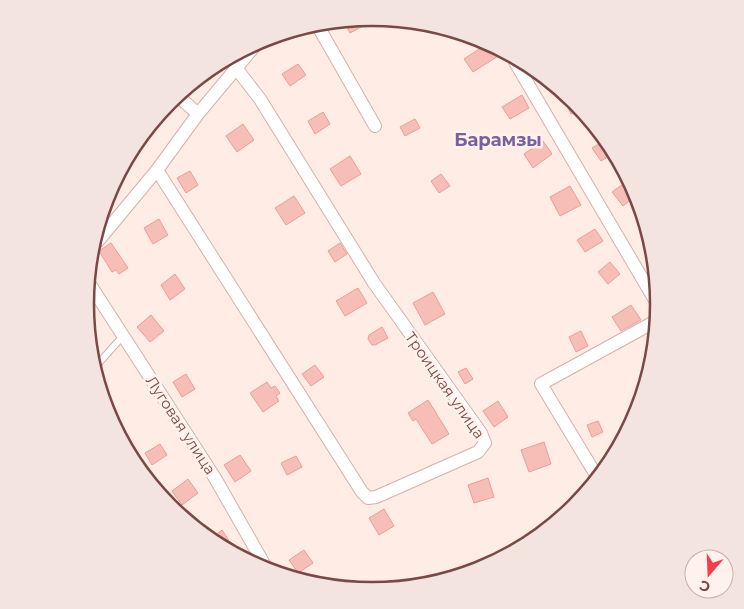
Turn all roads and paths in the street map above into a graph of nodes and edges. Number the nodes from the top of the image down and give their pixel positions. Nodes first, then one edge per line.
1 (320, 32) edge
2 (245, 57) edge
3 (236, 68) junction
4 (519, 68) edge
5 (183, 101) edge
6 (198, 114) junction
7 (375, 126) dead end
8 (157, 170) junction
9 (102, 236) edge
10 (94, 291) edge
11 (650, 293) edge
12 (650, 324) edge
13 (124, 336) junction
14 (100, 362) edge
15 (594, 472) edge
16 (262, 560) edge

1 - 7 street
2 - 3 street
3 - 6 street
3 - 8 street, Троицкая улица
4 - 11 street
5 - 6 street
6 - 8 street
8 - 9 street
10 - 13 street, Луговая улица
12 - 15 street
13 - 14 lane
13 - 16 street, Луговая улица

